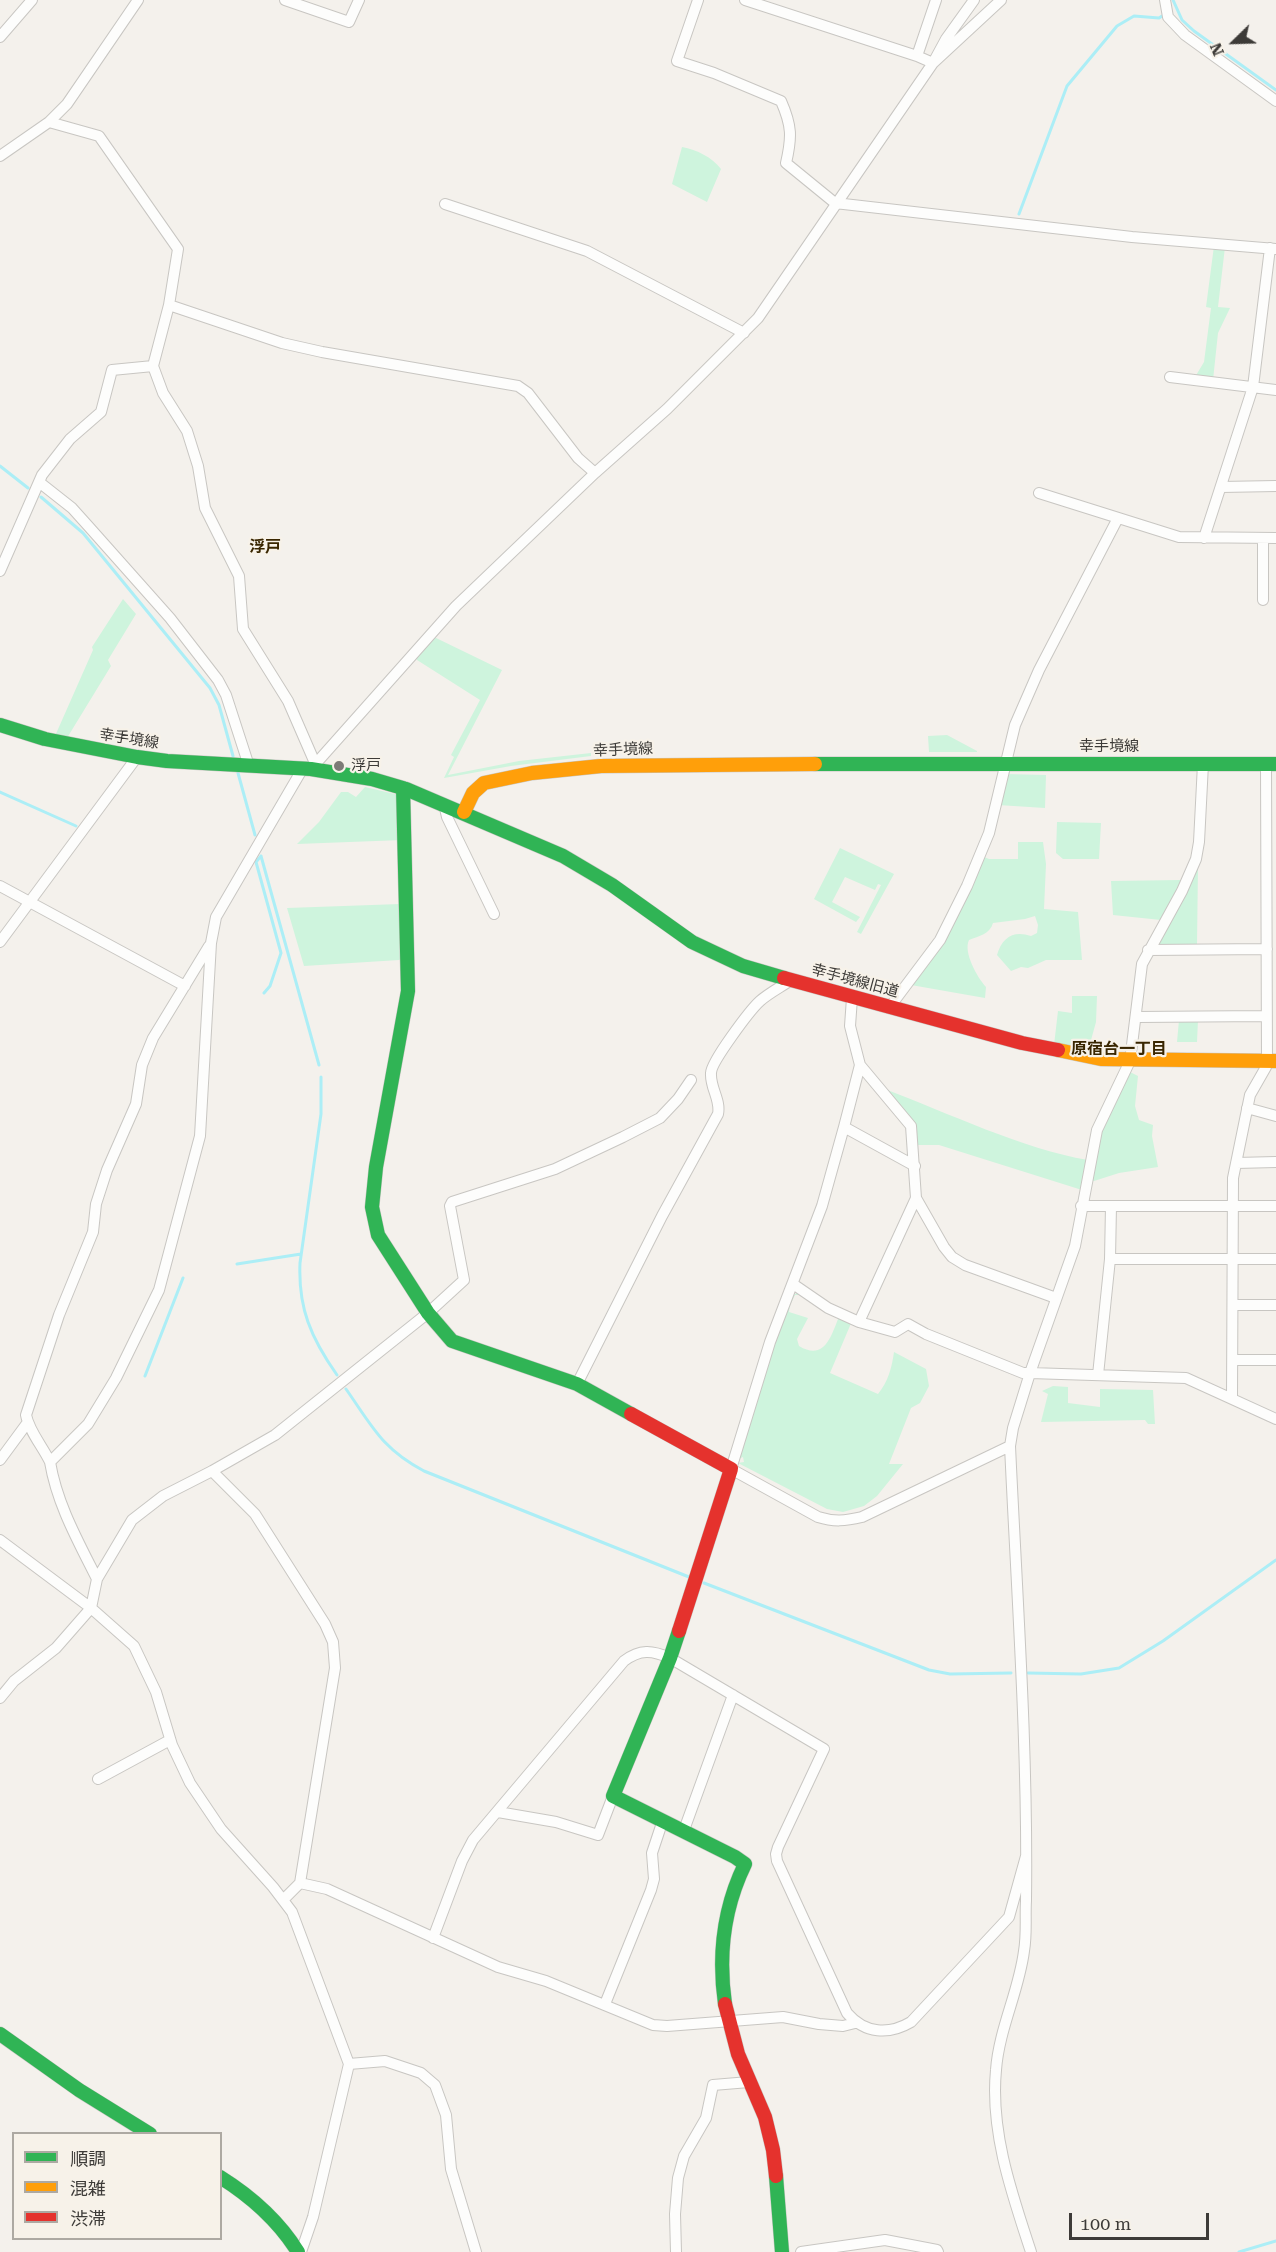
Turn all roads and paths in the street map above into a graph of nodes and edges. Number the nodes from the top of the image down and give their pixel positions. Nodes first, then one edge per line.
1 (32, 0) edge
2 (138, 0) edge
3 (285, 0) edge
4 (358, 0) edge
5 (698, 0) edge
6 (745, 0) edge
7 (936, 0) edge
8 (974, 0) edge
9 (1000, 0) edge
10 (1165, 0) edge
11 (0, 37) edge
12 (917, 56) junction
13 (933, 63) junction
14 (1276, 101) edge
15 (49, 122) junction
16 (0, 156) edge
17 (835, 203) junction
18 (445, 204) dead end
19 (1273, 248) edge
20 (169, 305) junction
21 (744, 333) junction
22 (153, 366) junction
23 (1170, 377) dead end
24 (1253, 387) junction
25 (1276, 390) edge
26 (595, 473) junction
27 (39, 482) junction
28 (1276, 486) edge
29 (1221, 487) junction
30 (1039, 493) dead end
31 (1118, 518) junction
32 (1204, 538) junction
33 (1263, 538) junction
34 (1276, 538) edge
35 (0, 571) edge
36 (1263, 600) dead end
37 (0, 725) edge
38 (136, 757) junction
39 (1005, 764) junction
40 (1203, 764) junction
41 (1271, 764) edge
42 (249, 766) junction
43 (309, 766) junction
44 (403, 788) junction
45 (444, 804) junction
46 (464, 812) junction
47 (1271, 869) edge
48 (0, 886) edge
49 (29, 902) junction
50 (494, 914) dead end
51 (0, 942) edge
52 (211, 943) junction
53 (1267, 949) junction
54 (1148, 950) junction
55 (791, 980) junction
56 (185, 986) junction
57 (852, 998) junction
58 (1271, 1002) edge
59 (889, 1008) junction
60 (1266, 1016) junction
61 (1137, 1017) junction
62 (1130, 1061) junction
63 (1272, 1061) edge
64 (860, 1065) junction
65 (691, 1080) dead end
66 (1247, 1108) junction
67 (1276, 1116) edge
68 (844, 1127) junction
69 (1236, 1162) junction
70 (1276, 1162) edge
71 (915, 1166) junction
72 (916, 1198) junction
73 (1081, 1206) junction
74 (1111, 1206) junction
75 (1232, 1206) junction
76 (1276, 1206) edge
77 (1233, 1258) junction
78 (1276, 1258) edge
79 (1110, 1259) junction
80 (794, 1284) junction
81 (1056, 1298) junction
82 (1233, 1305) junction
83 (1276, 1305) edge
84 (428, 1313) junction
85 (859, 1322) junction
86 (1233, 1360) junction
87 (1276, 1360) edge
88 (1030, 1372) junction
89 (1098, 1375) junction
90 (577, 1384) junction
91 (1232, 1397) junction
92 (1276, 1419) edge
93 (28, 1422) junction
94 (1010, 1446) junction
95 (0, 1460) edge
96 (50, 1462) junction
97 (731, 1469) junction
98 (212, 1471) junction
99 (0, 1540) edge
100 (97, 1579) junction
101 (91, 1608) junction
102 (670, 1658) junction
103 (733, 1695) junction
104 (0, 1698) edge
105 (170, 1740) junction
106 (98, 1779) dead end
107 (613, 1796) junction
108 (498, 1812) junction
109 (663, 1820) junction
110 (684, 1830) junction
111 (1026, 1856) junction
112 (300, 1883) junction
113 (283, 1900) junction
114 (433, 1938) junction
115 (605, 2004) junction
116 (728, 2021) junction
117 (855, 2023) junction
118 (0, 2034) edge
119 (349, 2064) junction
120 (749, 2082) junction
121 (148, 2132) edge
122 (222, 2178) edge
123 (300, 2252) edge
124 (476, 2252) edge
125 (676, 2252) edge
126 (782, 2252) edge
127 (801, 2252) edge
128 (938, 2252) edge
129 (1031, 2252) edge

1 - 11 street
2 - 15 street
3 - 4 street
5 - 17 street
6 - 12 street
7 - 12 street
8 - 13 street
9 - 13 street
10 - 14 street
12 - 13 street
13 - 17 street
15 - 16 street
15 - 20 street
17 - 19 street
17 - 21 street
18 - 21 street
19 - 24 street
20 - 22 street
20 - 26 street
21 - 26 street
22 - 27 street
22 - 43 street
23 - 24 street
24 - 25 street
24 - 29 street
26 - 43 street
27 - 35 street
27 - 42 street
28 - 29 street
29 - 32 street
30 - 31 street
31 - 32 street
31 - 39 street
32 - 33 street
33 - 34 street
33 - 36 street
37 - 38 street, 幸手境線
38 - 42 street, 幸手境線
38 - 49 street
39 - 40 street, 幸手境線
39 - 46 street, 幸手境線
39 - 59 street
40 - 41 street, 幸手境線
40 - 54 street
41 - 47 street
42 - 43 street, 幸手境線
43 - 44 street, 幸手境線
43 - 52 street
44 - 45 street, 幸手境線
44 - 84 street
45 - 46 street, 幸手境線
45 - 50 street
46 - 55 street, 幸手境線旧道
47 - 53 street
48 - 49 street
49 - 51 street
49 - 56 street
52 - 56 street
52 - 96 street
53 - 54 street
53 - 58 street
54 - 61 street
55 - 57 street, 幸手境線旧道
55 - 90 street
56 - 93 street
57 - 59 street, 幸手境線旧道
57 - 64 street
58 - 60 street
59 - 62 street, 幸手境線旧道
60 - 61 street
60 - 63 street
61 - 62 street
62 - 63 street, 幸手境線旧道
62 - 73 street
63 - 66 street
64 - 68 street
64 - 71 street
65 - 84 street
66 - 67 street
66 - 69 street
68 - 71 street
68 - 80 street
69 - 70 street
69 - 75 street
71 - 72 street
72 - 81 street
72 - 85 street
73 - 74 street
73 - 81 street
74 - 75 street
74 - 79 street
75 - 76 street
75 - 77 street
77 - 78 street
77 - 79 street
77 - 82 street
79 - 89 street
80 - 85 street
80 - 97 street
81 - 88 street
82 - 83 street
82 - 86 street
84 - 90 street
84 - 98 street
85 - 88 street
86 - 87 street
86 - 91 street
88 - 89 street
88 - 94 street
89 - 91 street
90 - 97 street
91 - 92 street
93 - 95 street
93 - 96 street
94 - 97 street
94 - 111 street
96 - 100 street
97 - 102 street
98 - 100 street
98 - 112 street
99 - 101 street
100 - 101 street
101 - 104 street
101 - 105 street
102 - 103 street
102 - 107 street
102 - 108 street
103 - 110 street
103 - 117 street
105 - 106 street
105 - 113 street
107 - 108 street
107 - 109 street
108 - 114 street
109 - 110 street
109 - 115 street
110 - 116 street
111 - 117 street
111 - 129 street
112 - 113 street
112 - 114 street
113 - 119 street
114 - 115 street
115 - 116 street
116 - 117 street
116 - 120 street
118 - 121 street
119 - 123 street
119 - 124 street
120 - 125 street
120 - 126 street
122 - 123 street
127 - 128 street

